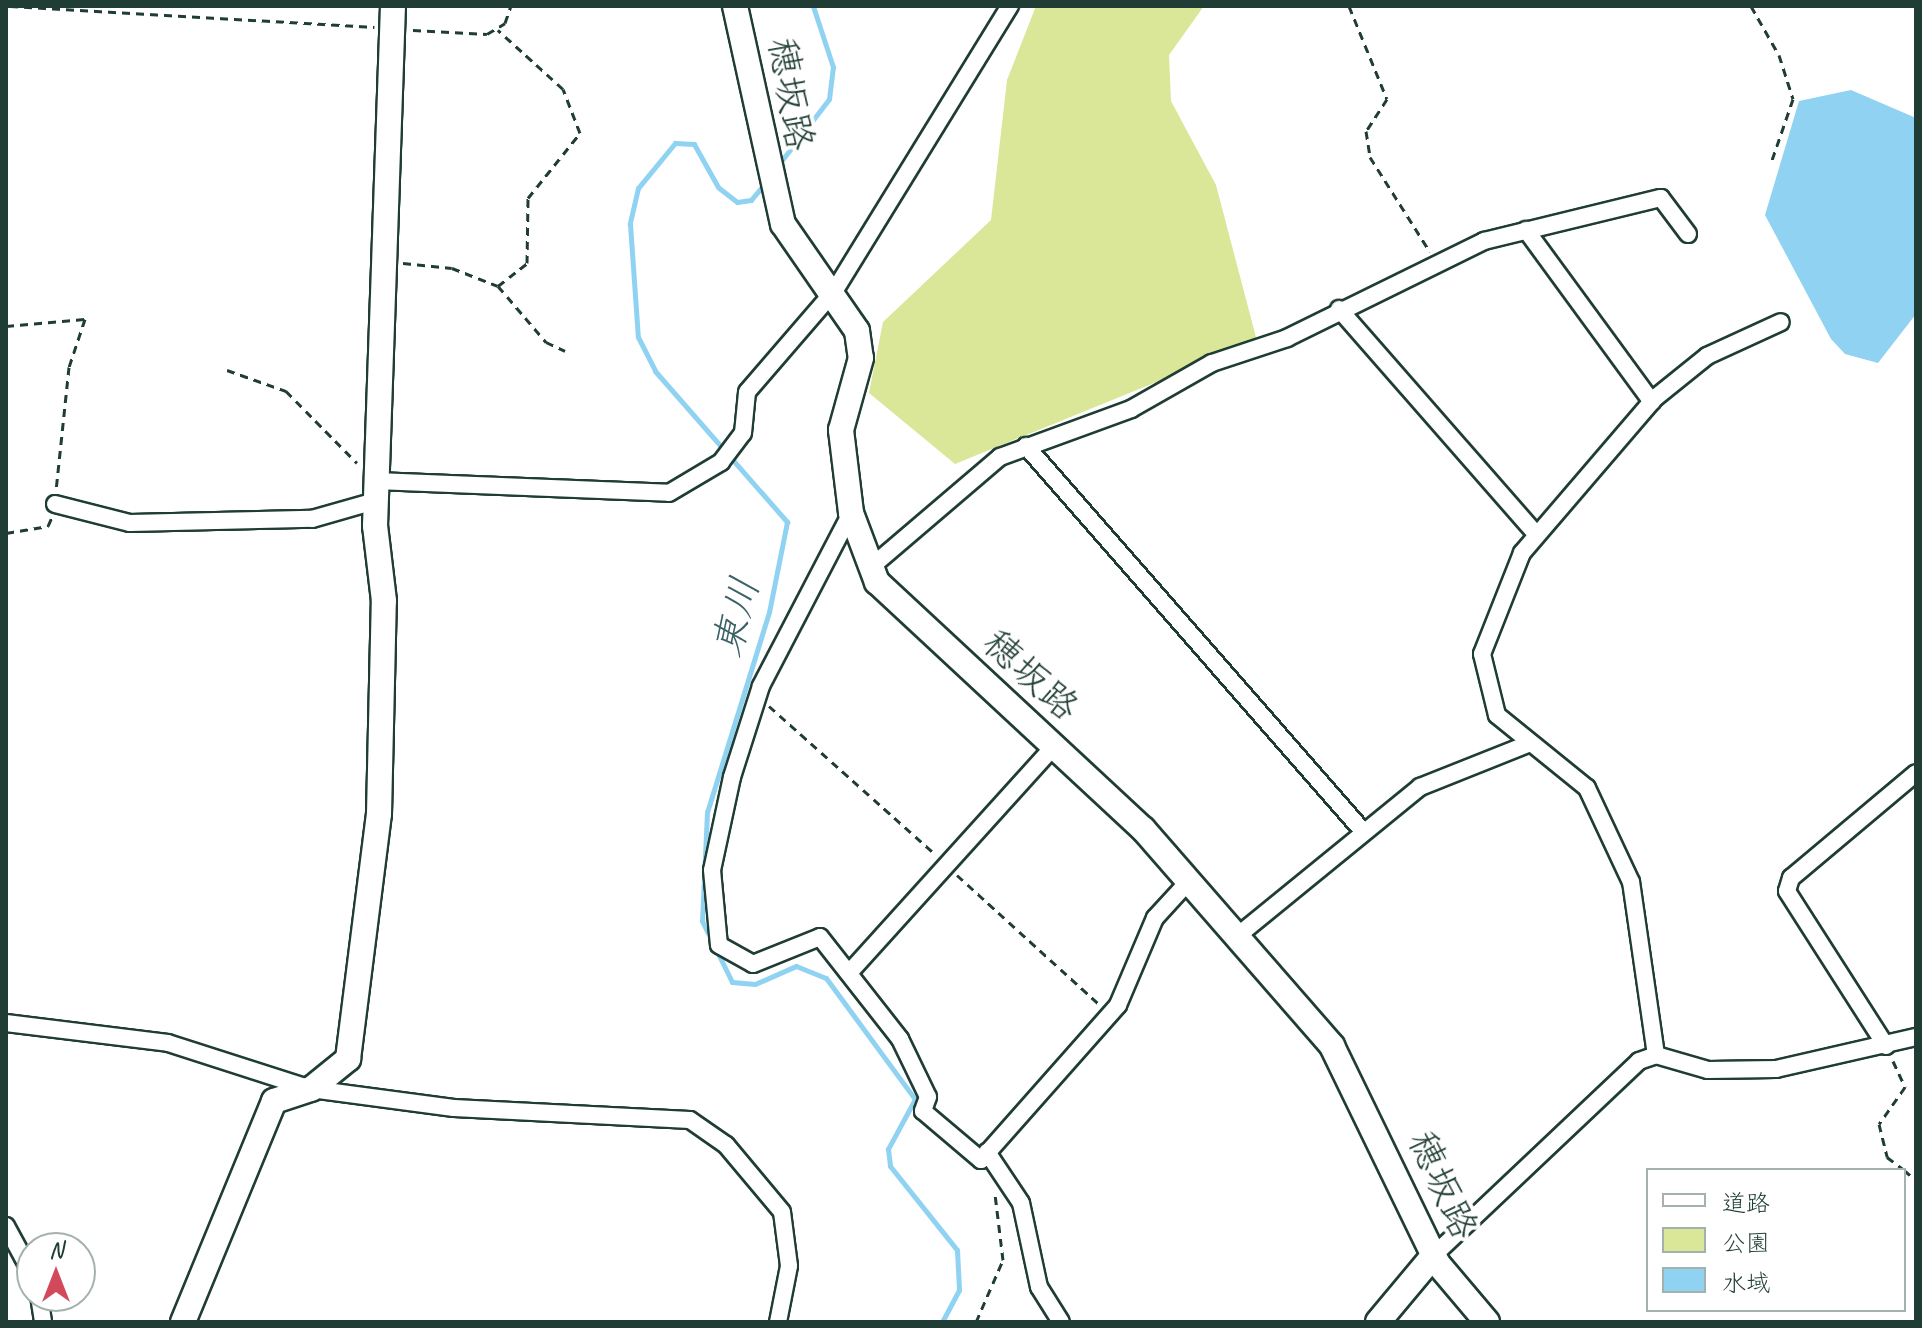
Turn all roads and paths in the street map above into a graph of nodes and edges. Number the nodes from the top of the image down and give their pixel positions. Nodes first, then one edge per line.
1 (10, 6) edge
2 (169, 6) edge
3 (511, 6) edge
4 (735, 6) edge
5 (1010, 6) edge
6 (1349, 6) edge
7 (1751, 6) edge
8 (169, 15) junction
9 (392, 17) edge
10 (498, 30) junction
11 (1771, 163) dead end
12 (1526, 230) junction
13 (1688, 234) dead end
14 (1439, 261) junction
15 (383, 262) junction
16 (498, 286) junction
17 (835, 290) junction
18 (1339, 309) junction
19 (1781, 322) dead end
20 (6, 326) edge
21 (565, 351) dead end
22 (227, 370) dead end
23 (1652, 402) junction
24 (1026, 446) junction
25 (376, 485) junction
26 (55, 504) junction
27 (851, 513) junction
28 (6, 533) edge
29 (1537, 535) junction
30 (870, 568) junction
31 (1528, 744) junction
32 (1055, 745) junction
33 (1916, 773) edge
34 (1361, 829) junction
35 (1188, 882) junction
36 (1235, 938) junction
37 (849, 973) junction
38 (6, 1023) edge
39 (1916, 1037) edge
40 (1886, 1046) junction
41 (1656, 1055) junction
42 (311, 1089) junction
43 (987, 1152) junction
44 (1901, 1168) edge
45 (993, 1187) dead end
46 (6, 1226) edge
47 (16, 1244) edge
48 (1434, 1255) junction
49 (183, 1322) edge
50 (778, 1322) edge
51 (976, 1322) edge
52 (1061, 1322) edge
53 (1378, 1322) edge
54 (1487, 1322) edge

1 - 8 path
2 - 8 path
3 - 10 path
4 - 17 main road, 穂坂路
5 - 17 street
6 - 14 path
7 - 11 path
8 - 9 path
9 - 10 path
9 - 15 main road
10 - 16 path
12 - 13 street
12 - 14 street
12 - 23 street
14 - 18 street
15 - 16 path
15 - 25 main road
16 - 21 path
17 - 25 street
17 - 27 main road, 穂坂路
18 - 24 street
18 - 29 street
19 - 23 street
20 - 26 path
22 - 25 path
23 - 29 street
24 - 30 street
24 - 34 street
25 - 26 street
25 - 42 main road
26 - 28 path
27 - 30 main road, 穂坂路
27 - 37 street
29 - 31 street
30 - 32 main road, 穂坂路
31 - 34 street
31 - 41 street
32 - 35 main road, 穂坂路
32 - 37 street
33 - 40 street
34 - 36 street
35 - 36 main road, 穂坂路
35 - 43 street
36 - 48 main road, 穂坂路
37 - 43 street
38 - 42 street
39 - 40 street
40 - 41 street
40 - 44 path
41 - 48 street
42 - 49 main road
42 - 50 street
43 - 52 street
45 - 51 path
46 - 47 street
48 - 53 main road
48 - 54 main road, 穂坂路

